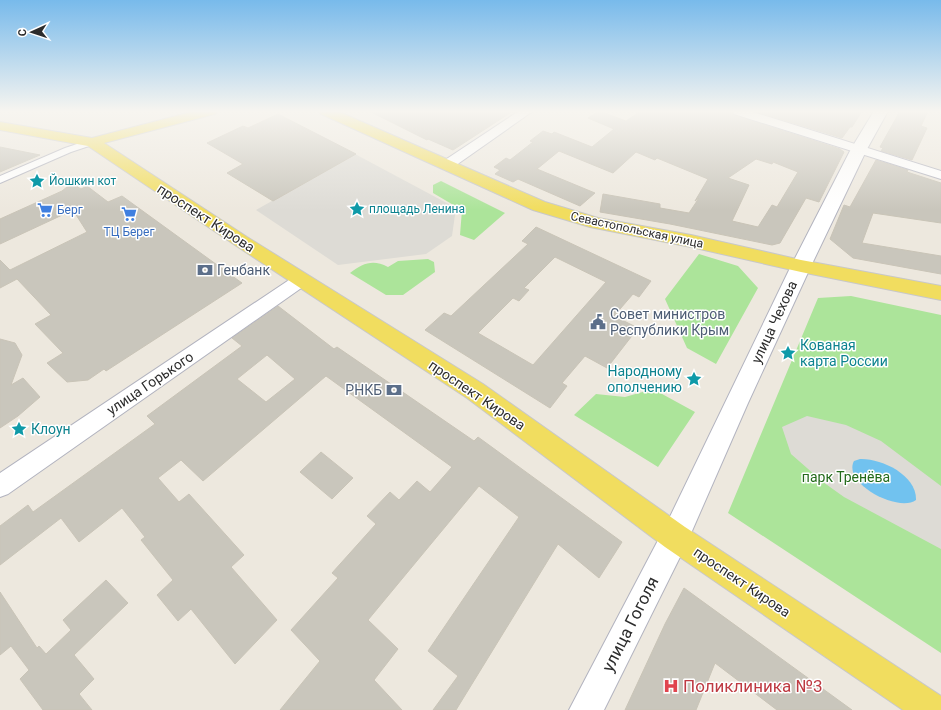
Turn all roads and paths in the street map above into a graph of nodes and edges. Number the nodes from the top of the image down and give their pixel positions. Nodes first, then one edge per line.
1 (86, 144) edge
2 (95, 144) edge
3 (400, 144) edge
4 (478, 144) edge
5 (844, 144) edge
6 (862, 144) edge
7 (859, 149) junction
8 (447, 165) junction
9 (941, 175) edge
10 (0, 180) edge
11 (801, 266) junction
12 (301, 280) junction
13 (941, 293) edge
14 (0, 486) edge
15 (675, 537) junction
16 (586, 710) edge
17 (932, 710) edge

1 - 10 street
2 - 12 main road, проспект Кирова
3 - 8 main road, Севастопольская улица
4 - 8 street
5 - 7 street
6 - 7 main road, улица Чехова
7 - 9 street
7 - 11 main road, улица Чехова
8 - 11 main road, Севастопольская улица
11 - 13 main road, Севастопольская улица
11 - 15 main road, улица Чехова
12 - 14 street, улица Горького
12 - 15 main road, проспект Кирова
15 - 16 main road, улица Гоголя
15 - 17 main road, проспект Кирова

